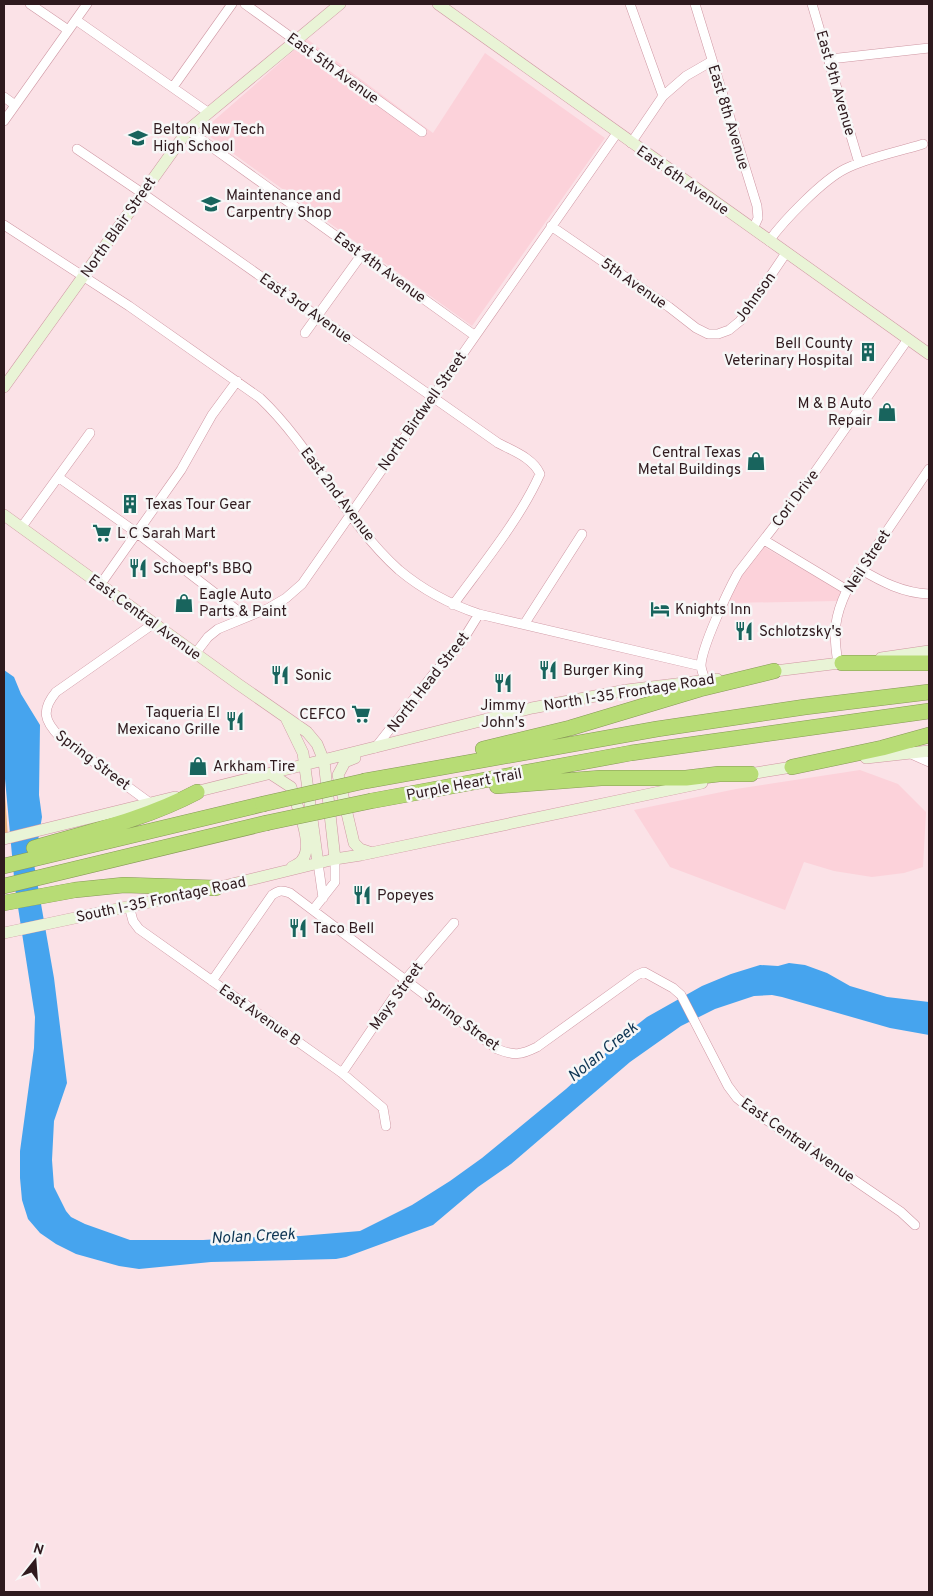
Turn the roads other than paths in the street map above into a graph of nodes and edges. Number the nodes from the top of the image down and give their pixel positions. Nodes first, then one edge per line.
1 (30, 4) edge
2 (87, 4) edge
3 (232, 4) edge
4 (244, 4) edge
5 (340, 4) edge
6 (438, 4) edge
7 (630, 4) edge
8 (695, 4) edge
9 (812, 4) edge
10 (76, 20) junction
11 (68, 30) junction
12 (296, 41) junction
13 (929, 48) edge
14 (830, 59) junction
15 (712, 61) junction
16 (173, 88) junction
17 (663, 96) junction
18 (4, 97) edge
19 (15, 105) junction
20 (209, 113) junction
21 (4, 121) edge
22 (188, 130) junction
23 (422, 132) dead end
24 (617, 133) junction
25 (631, 143) junction
26 (923, 144) dead end
27 (76, 149) dead end
28 (859, 163) junction
29 (142, 193) junction
30 (4, 226) edge
31 (551, 226) junction
32 (753, 230) junction
33 (769, 241) junction
34 (362, 254) junction
35 (786, 254) junction
36 (82, 277) junction
37 (317, 315) junction
38 (305, 333) dead end
39 (718, 334) joint
40 (474, 336) junction
41 (908, 339) junction
42 (929, 354) edge
43 (237, 381) junction
44 (4, 387) edge
45 (431, 397) junction
46 (90, 433) dead end
47 (929, 469) edge
48 (58, 477) junction
49 (351, 514) junction
50 (4, 515) edge
51 (22, 528) junction
52 (137, 533) junction
53 (582, 534) dead end
54 (764, 540) junction
55 (860, 569) junction
56 (100, 585) junction
57 (847, 590) junction
58 (929, 594) edge
59 (453, 605) junction
60 (479, 614) junction
61 (246, 617) junction
62 (525, 623) junction
63 (153, 624) junction
64 (929, 651) edge
65 (196, 654) junction
66 (840, 663) junction
67 (929, 663) edge
68 (701, 666) junction
69 (774, 671) junction
70 (705, 680) junction
71 (929, 692) edge
72 (929, 711) edge
73 (286, 718) junction
74 (929, 735) edge
75 (375, 748) junction
76 (929, 751) edge
77 (909, 752) junction
78 (324, 761) junction
79 (929, 762) edge
80 (305, 766) junction
81 (792, 767) junction
82 (270, 774) junction
83 (398, 774) junction
84 (751, 774) junction
85 (197, 792) junction
86 (414, 793) junction
87 (150, 803) junction
88 (4, 839) edge
89 (67, 844) junction
90 (372, 853) junction
91 (4, 858) edge
92 (334, 859) junction
93 (318, 863) junction
94 (4, 866) edge
95 (270, 876) junction
96 (4, 886) edge
97 (216, 888) junction
98 (323, 898) junction
99 (4, 903) edge
100 (129, 906) junction
101 (313, 910) junction
102 (454, 923) dead end
103 (9, 932) edge
104 (644, 972) joint
105 (406, 979) junction
106 (212, 981) junction
107 (342, 1073) junction
108 (386, 1126) dead end
109 (915, 1225) dead end

1 - 11 street
2 - 10 street
3 - 16 street
4 - 12 street, East 5th Avenue
5 - 12 main road, North Blair Street
6 - 24 main road, East 6th Avenue
7 - 17 street
8 - 15 street, East 8th Avenue
9 - 14 street, East 9th Avenue
10 - 11 street
10 - 16 street
11 - 19 street
12 - 20 main road, North Blair Street
12 - 23 street, East 5th Avenue
13 - 14 street
14 - 28 street, East 9th Avenue
15 - 17 street
15 - 32 street, East 8th Avenue
16 - 20 street
17 - 25 street
18 - 19 street
19 - 21 street
20 - 22 main road, North Blair Street
22 - 29 main road, North Blair Street
22 - 34 street, East 4th Avenue
24 - 25 main road, East 6th Avenue
24 - 31 street, North Birdwell Street
25 - 32 main road, East 6th Avenue
26 - 28 street
27 - 29 street, East 3rd Avenue
28 - 33 street
29 - 36 main road, North Blair Street
29 - 37 street, East 3rd Avenue
30 - 36 street, East 2nd Avenue
31 - 39 street, 5th Avenue
31 - 40 street, North Birdwell Street
32 - 33 main road, East 6th Avenue
33 - 35 main road, East 6th Avenue
34 - 37 street
34 - 40 street, East 4th Avenue
35 - 39 street, Johnson
35 - 41 main road, East 6th Avenue
36 - 43 street, East 2nd Avenue
36 - 44 main road, North Blair Street
37 - 38 street
37 - 45 street, East 3rd Avenue
40 - 45 street, North Birdwell Street
41 - 42 main road, East 6th Avenue
41 - 54 street, Cori Drive
43 - 49 street, East 2nd Avenue
43 - 52 street
45 - 49 street, North Birdwell Street
45 - 59 street, East 3rd Avenue
46 - 48 street
47 - 55 street, Neil Street
48 - 51 street
48 - 52 street
49 - 59 street, East 2nd Avenue
49 - 61 street, North Birdwell Street
50 - 51 main road, East Central Avenue
51 - 56 main road, East Central Avenue
52 - 56 street
52 - 61 street
53 - 62 street
54 - 57 street
54 - 68 street, Cori Drive
55 - 57 street, Neil Street
55 - 58 street
56 - 63 main road, East Central Avenue
57 - 66 street, Neil Street
59 - 60 street, East 2nd Avenue
60 - 62 street, East 2nd Avenue
60 - 75 street, North Head Street
61 - 65 street, North Birdwell Street
62 - 68 street, East 2nd Avenue
63 - 65 main road, East Central Avenue
63 - 87 street, Spring Street
64 - 66 main road, North I-35 Frontage Road
65 - 73 main road, East Central Avenue
66 - 67 highway
66 - 69 main road, North I-35 Frontage Road
68 - 70 street
69 - 70 main road, North I-35 Frontage Road
69 - 83 highway
70 - 75 main road, North I-35 Frontage Road
71 - 83 highway, Purple Heart Trail
72 - 86 highway, Purple Heart Trail
73 - 78 main road, East Central Avenue
73 - 80 main road, East Central Avenue
74 - 81 highway
75 - 78 main road, North I-35 Frontage Road
75 - 90 main road
76 - 77 main road
77 - 79 street
77 - 81 main road
78 - 80 main road, North I-35 Frontage Road
78 - 92 main road, East Central Avenue
80 - 82 main road
80 - 93 main road, East Central Avenue
81 - 84 main road
82 - 85 main road
82 - 95 main road
83 - 89 highway, Purple Heart Trail, bridge
84 - 86 highway
84 - 90 main road
85 - 87 main road
85 - 89 highway
86 - 96 highway, Purple Heart Trail, bridge
87 - 88 main road
89 - 91 highway
89 - 94 highway, Purple Heart Trail
90 - 92 main road
92 - 93 main road
92 - 98 street, East Central Avenue
93 - 95 main road, South I-35 Frontage Road
93 - 98 street, East Central Avenue
95 - 97 main road, South I-35 Frontage Road
97 - 99 highway
97 - 100 main road, South I-35 Frontage Road
98 - 101 street, East Central Avenue
100 - 103 main road, South I-35 Frontage Road
100 - 106 street, East Avenue B
101 - 105 street, Spring Street
101 - 106 street, Spring Street
102 - 105 street, Mays Street
104 - 105 street, Spring Street
104 - 109 street, East Central Avenue
105 - 107 street, Mays Street
106 - 107 street, East Avenue B
107 - 108 street, East Avenue B

